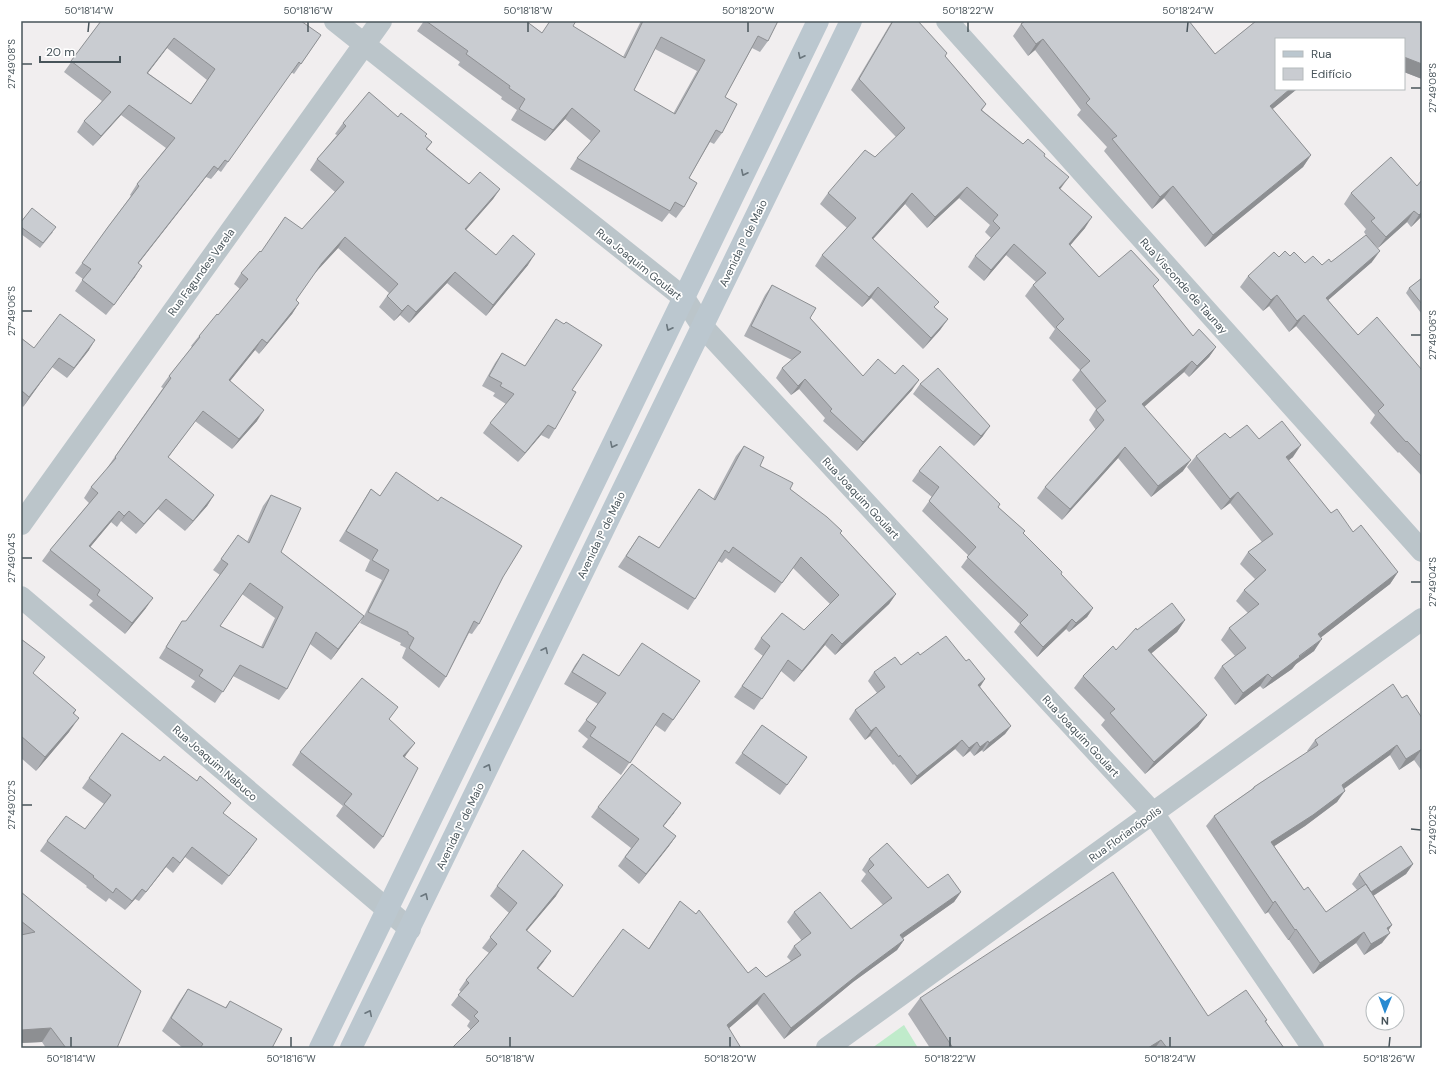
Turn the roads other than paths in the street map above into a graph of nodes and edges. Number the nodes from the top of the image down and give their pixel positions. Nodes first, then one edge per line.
1 (335, 21) edge
2 (381, 21) edge
3 (818, 21) edge
4 (851, 21) edge
5 (947, 21) edge
6 (364, 44) junction
7 (684, 298) junction
8 (702, 326) junction
9 (21, 524) edge
10 (1422, 551) edge
11 (21, 597) edge
12 (1422, 619) edge
13 (1153, 814) junction
14 (387, 910) junction
15 (410, 929) junction
16 (320, 1048) edge
17 (352, 1048) edge
18 (828, 1048) edge
19 (1312, 1048) edge

1 - 6 street, Rua Joaquim Goulart
2 - 6 street, Rua Fagundes Varela
3 -> 7 main road
4 - 8 main road, Avenida 1º de Maio
5 - 10 street, Rua Visconde de Taunay
6 - 7 street, Rua Joaquim Goulart
6 - 9 street, Rua Fagundes Varela
7 - 8 street, Rua Joaquim Goulart
7 -> 14 main road
8 - 13 street, Rua Joaquim Goulart
15 -> 8 main road, Avenida 1º de Maio
11 - 14 street, Rua Joaquim Nabuco
12 - 13 street, Rua Florianópolis
13 - 18 street, Rua Florianópolis
13 - 19 street, Rua Joaquim Goulart
14 - 15 street, Rua Joaquim Nabuco
14 - 16 main road
17 -> 15 main road, Avenida 1º de Maio

